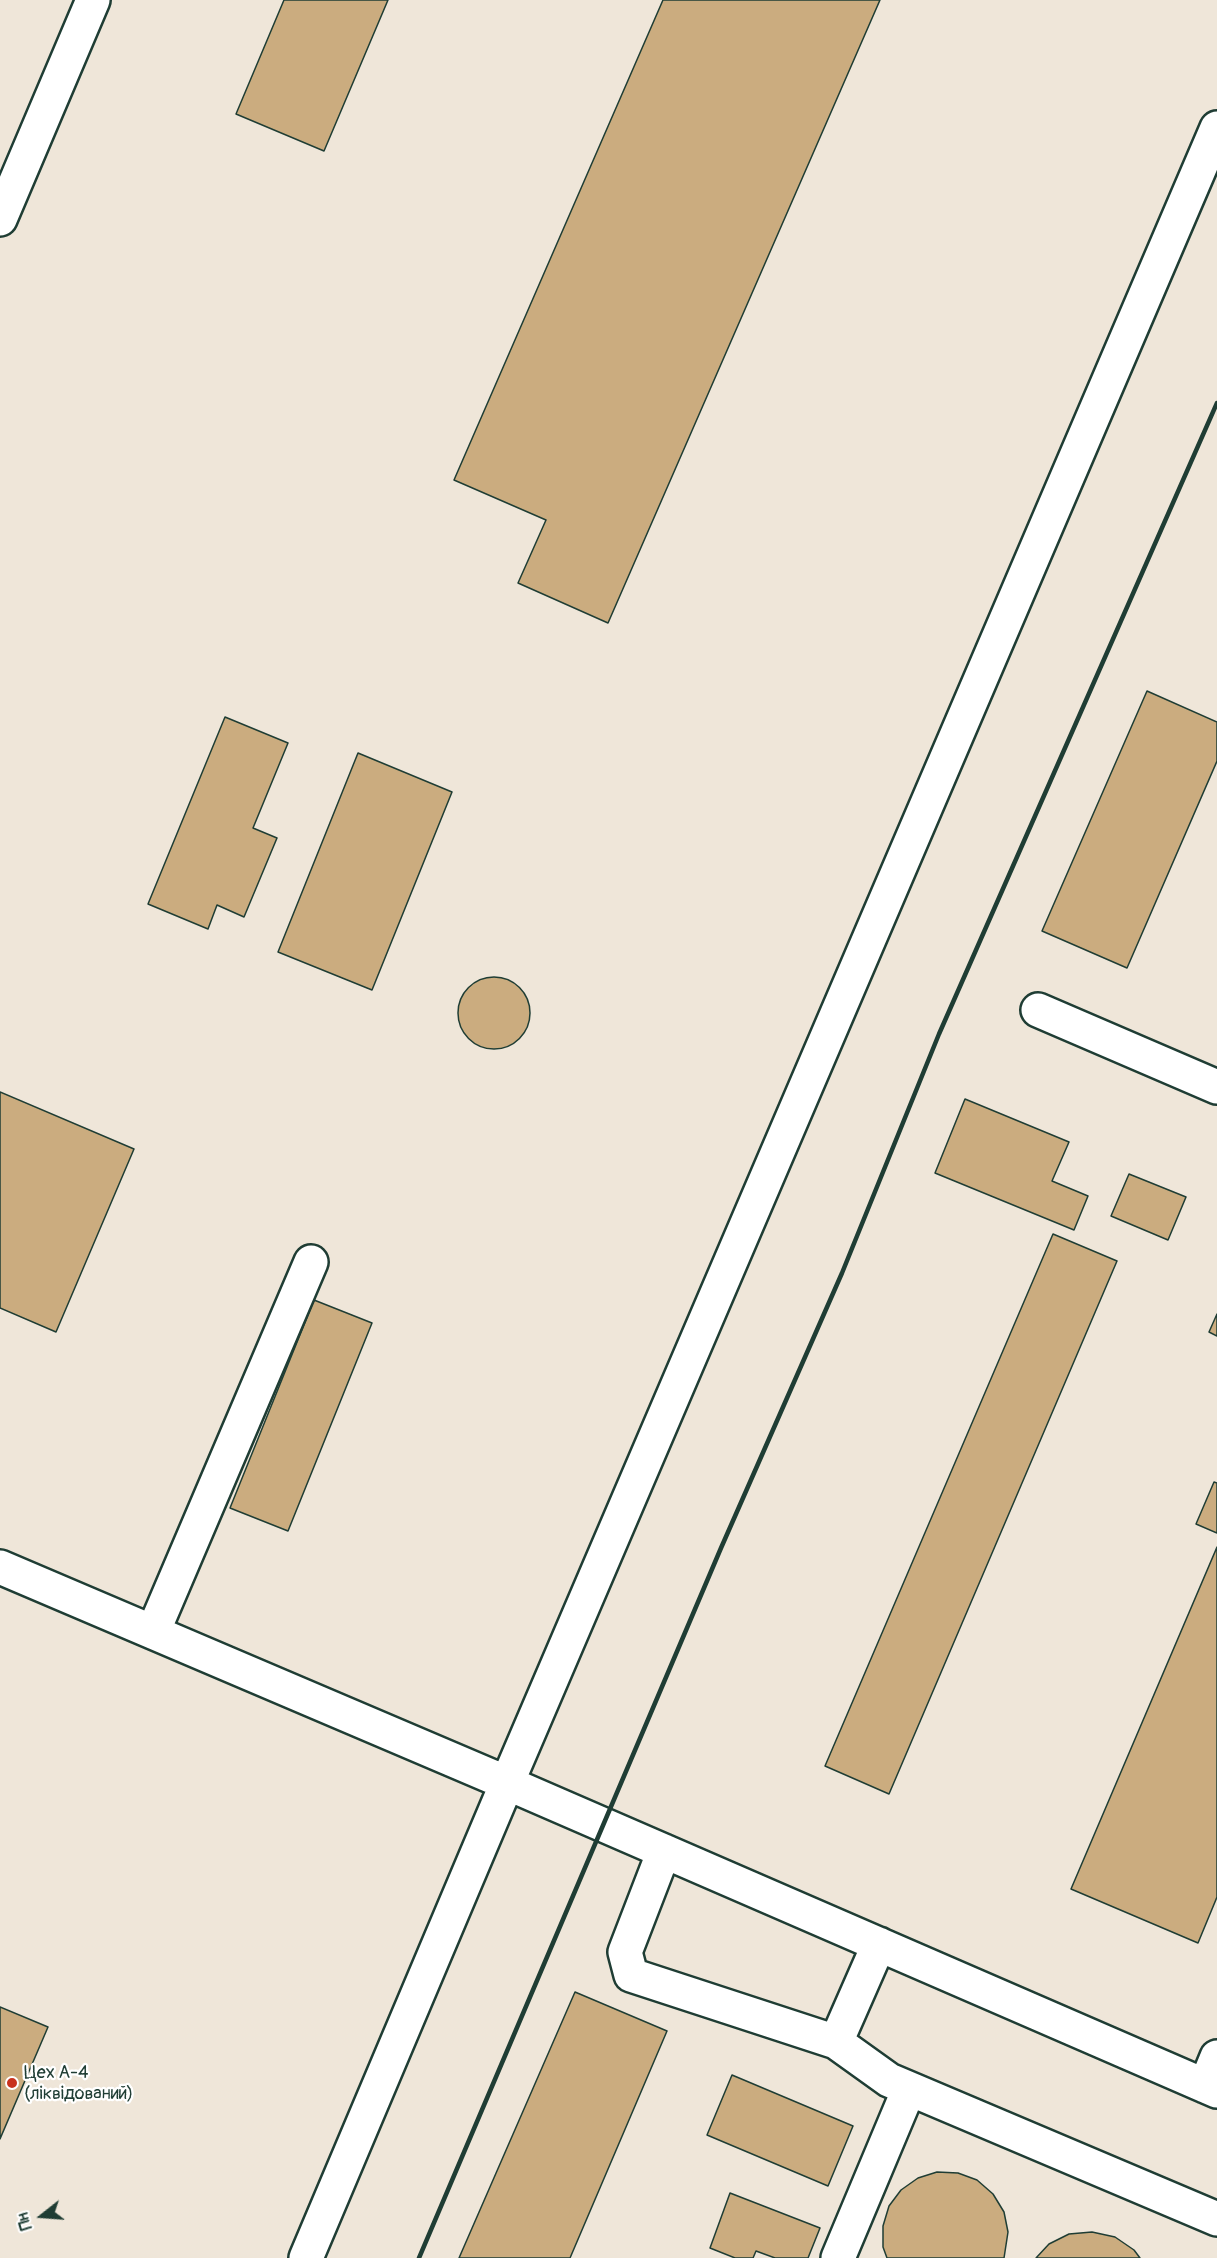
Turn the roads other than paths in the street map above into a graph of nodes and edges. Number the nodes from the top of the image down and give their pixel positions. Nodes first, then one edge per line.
1 (93, 0) edge
2 (1217, 128) edge
3 (0, 219) edge
4 (1038, 1010) dead end
5 (1217, 1087) edge
6 (311, 1262) dead end
7 (0, 1567) edge
8 (153, 1632) junction
9 (507, 1783) junction
10 (664, 1851) junction
11 (879, 1944) junction
12 (836, 2042) junction
13 (1213, 2078) edge
14 (909, 2089) junction
15 (1217, 2219) edge
16 (306, 2258) edge
17 (838, 2258) edge

1 - 3 lane
2 - 9 lane
4 - 5 lane
6 - 8 lane
7 - 8 lane
8 - 9 lane
9 - 10 lane
9 - 16 lane
10 - 11 lane
10 - 12 lane
11 - 12 lane
11 - 13 lane
12 - 14 lane
14 - 15 lane
14 - 17 lane

